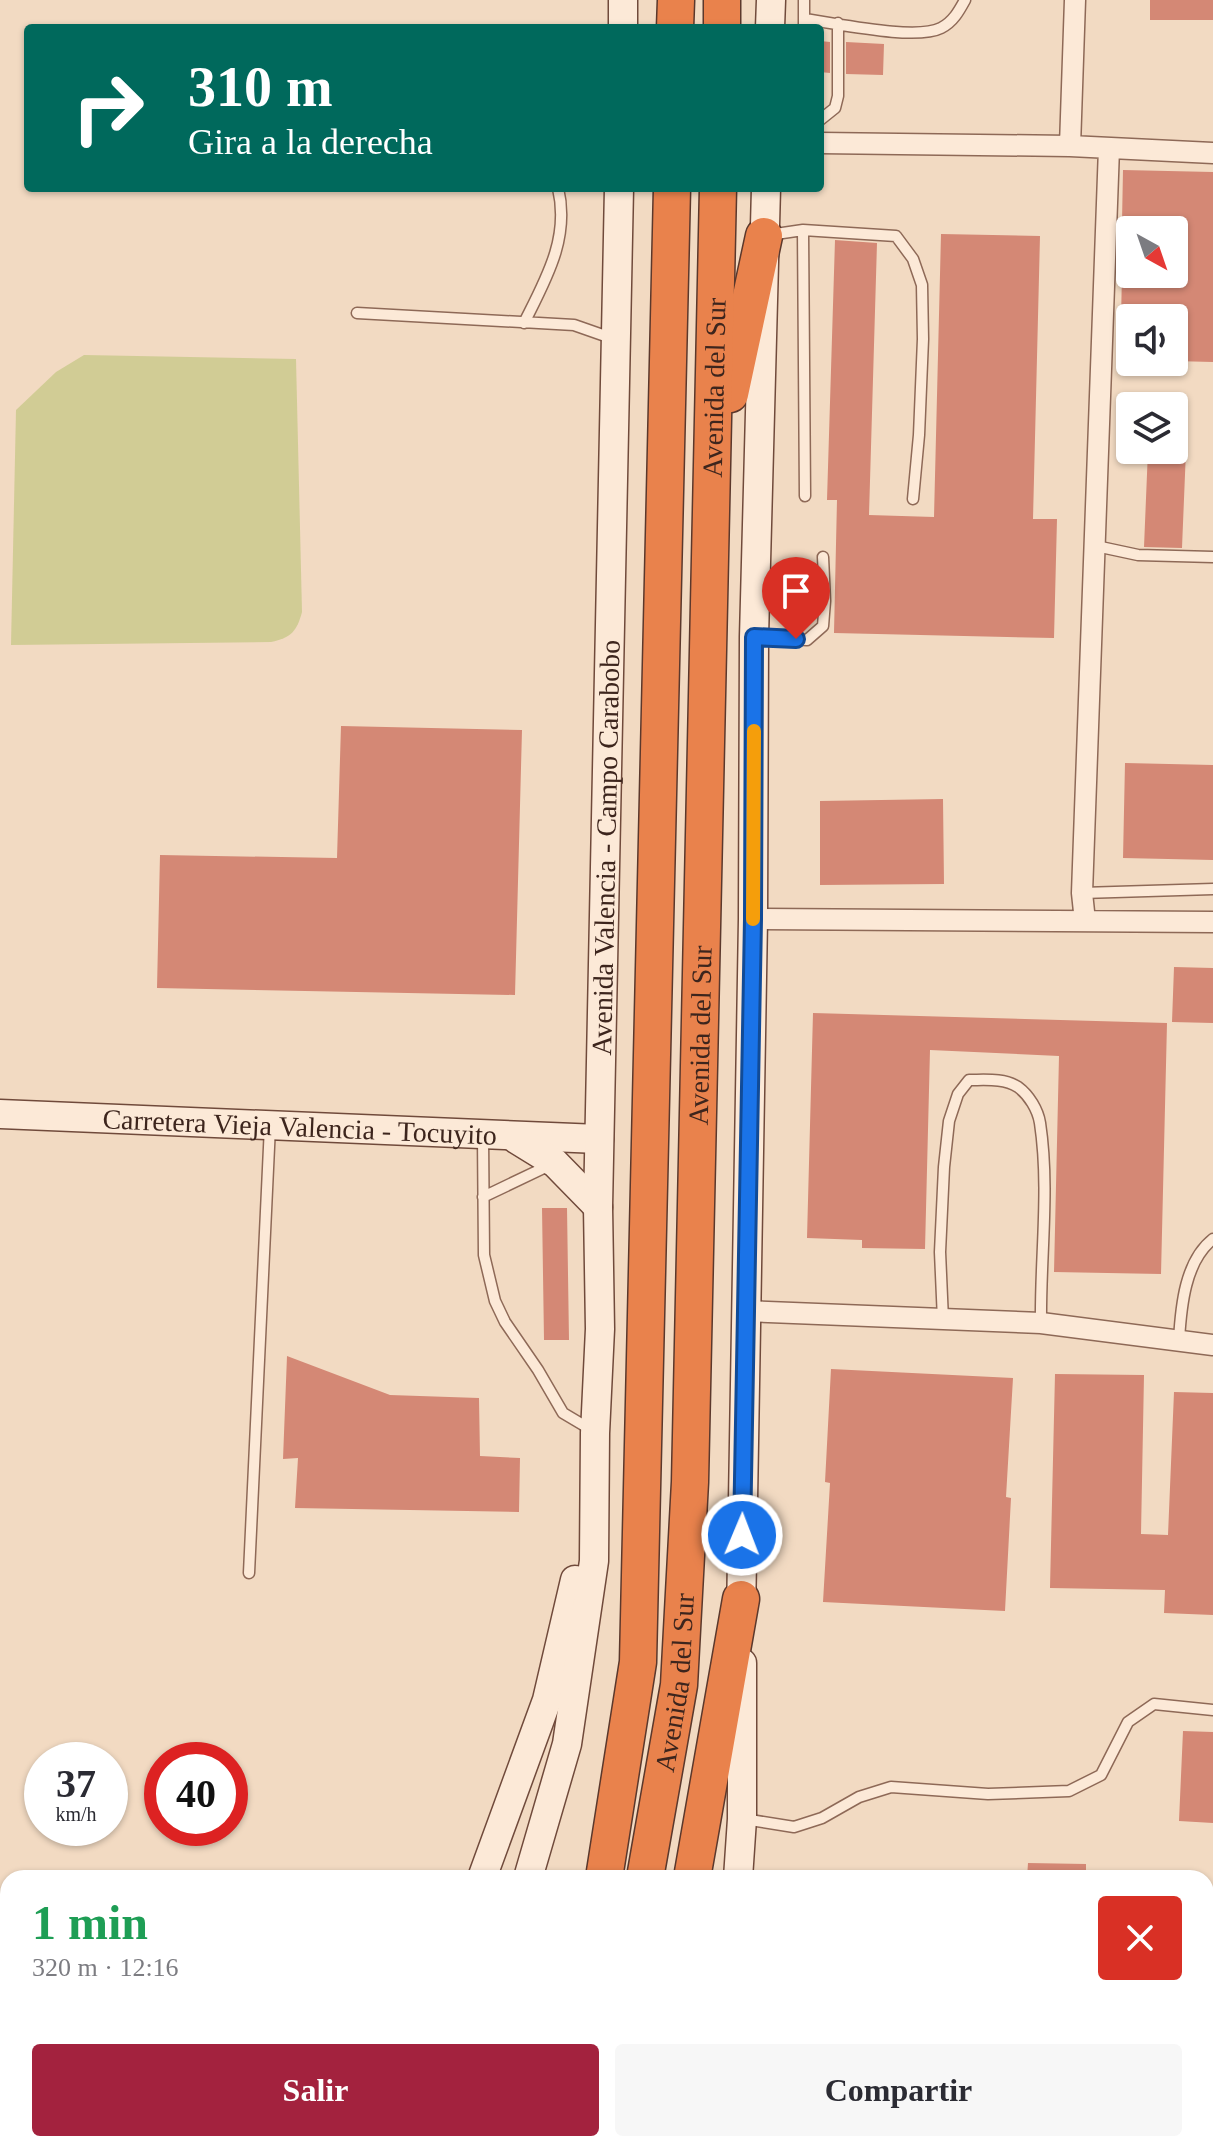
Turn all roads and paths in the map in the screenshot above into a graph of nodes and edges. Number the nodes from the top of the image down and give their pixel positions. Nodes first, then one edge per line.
1 (623, 0) edge
2 (676, 0) edge
3 (722, 0) edge
4 (771, 0) edge
5 (804, 0) edge
6 (965, 0) edge
7 (1075, 0) edge
8 (804, 23) edge
9 (838, 23) junction
10 (623, 24) edge
11 (675, 24) edge
12 (722, 24) edge
13 (770, 24) edge
14 (824, 117) edge
15 (824, 143) edge
16 (1070, 146) junction
17 (1109, 148) junction
18 (1213, 153) edge
19 (559, 192) edge
20 (619, 192) edge
21 (672, 192) edge
22 (718, 192) edge
23 (766, 192) edge
24 (803, 230) junction
25 (764, 236) junction
26 (357, 313) dead end
27 (524, 323) junction
28 (616, 340) junction
29 (712, 478) junction
30 (805, 496) dead end
31 (913, 499) dead end
32 (1096, 546) junction
33 (823, 557) dead end
34 (1213, 557) edge
35 (754, 637) junction
36 (1213, 889) edge
37 (1082, 893) junction
38 (753, 919) junction
39 (1085, 921) junction
40 (1213, 922) edge
41 (0, 1114) edge
42 (270, 1124) junction
43 (483, 1136) junction
44 (512, 1137) junction
45 (599, 1139) junction
46 (555, 1163) junction
47 (483, 1197) junction
48 (598, 1207) junction
49 (1213, 1239) edge
50 (744, 1311) junction
51 (943, 1320) junction
52 (1041, 1323) junction
53 (1179, 1340) junction
54 (1213, 1345) edge
55 (595, 1433) junction
56 (596, 1506) junction
57 (249, 1573) dead end
58 (741, 1599) junction
59 (1213, 1710) edge
60 (742, 1819) junction
61 (485, 1870) edge
62 (530, 1870) edge
63 (605, 1870) edge
64 (646, 1870) edge
65 (693, 1870) edge
66 (739, 1870) edge

1 - 10 street
2 - 11 highway
3 - 12 highway
4 - 13 street
5 - 8 lane
6 - 9 lane
7 - 16 street
8 - 9 lane
9 - 14 lane
15 - 16 street
16 - 17 street
17 - 18 street
17 - 32 street
19 - 27 lane
20 - 28 street, Avenida Valencia - Campo Carabobo
21 - 63 highway, Avenida del Sur
22 - 29 highway, Avenida del Sur
23 - 25 street
24 - 25 lane
24 - 30 lane
24 - 31 lane
25 - 29 highway
25 - 35 street
26 - 27 lane
27 - 28 lane
28 - 45 street, Avenida Valencia - Campo Carabobo
29 - 64 highway, Avenida del Sur
32 - 34 lane
32 - 37 street
33 - 35 lane
35 - 38 street
36 - 37 lane
37 - 39 street
38 - 39 street
38 - 50 street
39 - 40 street
41 - 42 street, Carretera Vieja Valencia - Tocuyito
42 - 43 street, Carretera Vieja Valencia - Tocuyito
42 - 57 lane
43 - 44 street, Carretera Vieja Valencia - Tocuyito
43 - 47 lane
44 - 45 street, Carretera Vieja Valencia - Tocuyito
44 - 46 street
45 - 48 street, Avenida Valencia - Campo Carabobo
46 - 47 lane
46 - 48 street
47 - 55 lane
48 - 55 street, Avenida Valencia - Campo Carabobo
49 - 53 lane
50 - 51 street
50 - 58 street
51 - 52 street
51 - 52 lane
52 - 53 street
53 - 54 street
55 - 56 street, Avenida Valencia - Campo Carabobo
56 - 61 street, Avenida Valencia - Campo Carabobo
56 - 62 street, Avenida Valencia - Campo Carabobo
58 - 60 street
58 - 65 highway
59 - 60 lane
60 - 66 street

